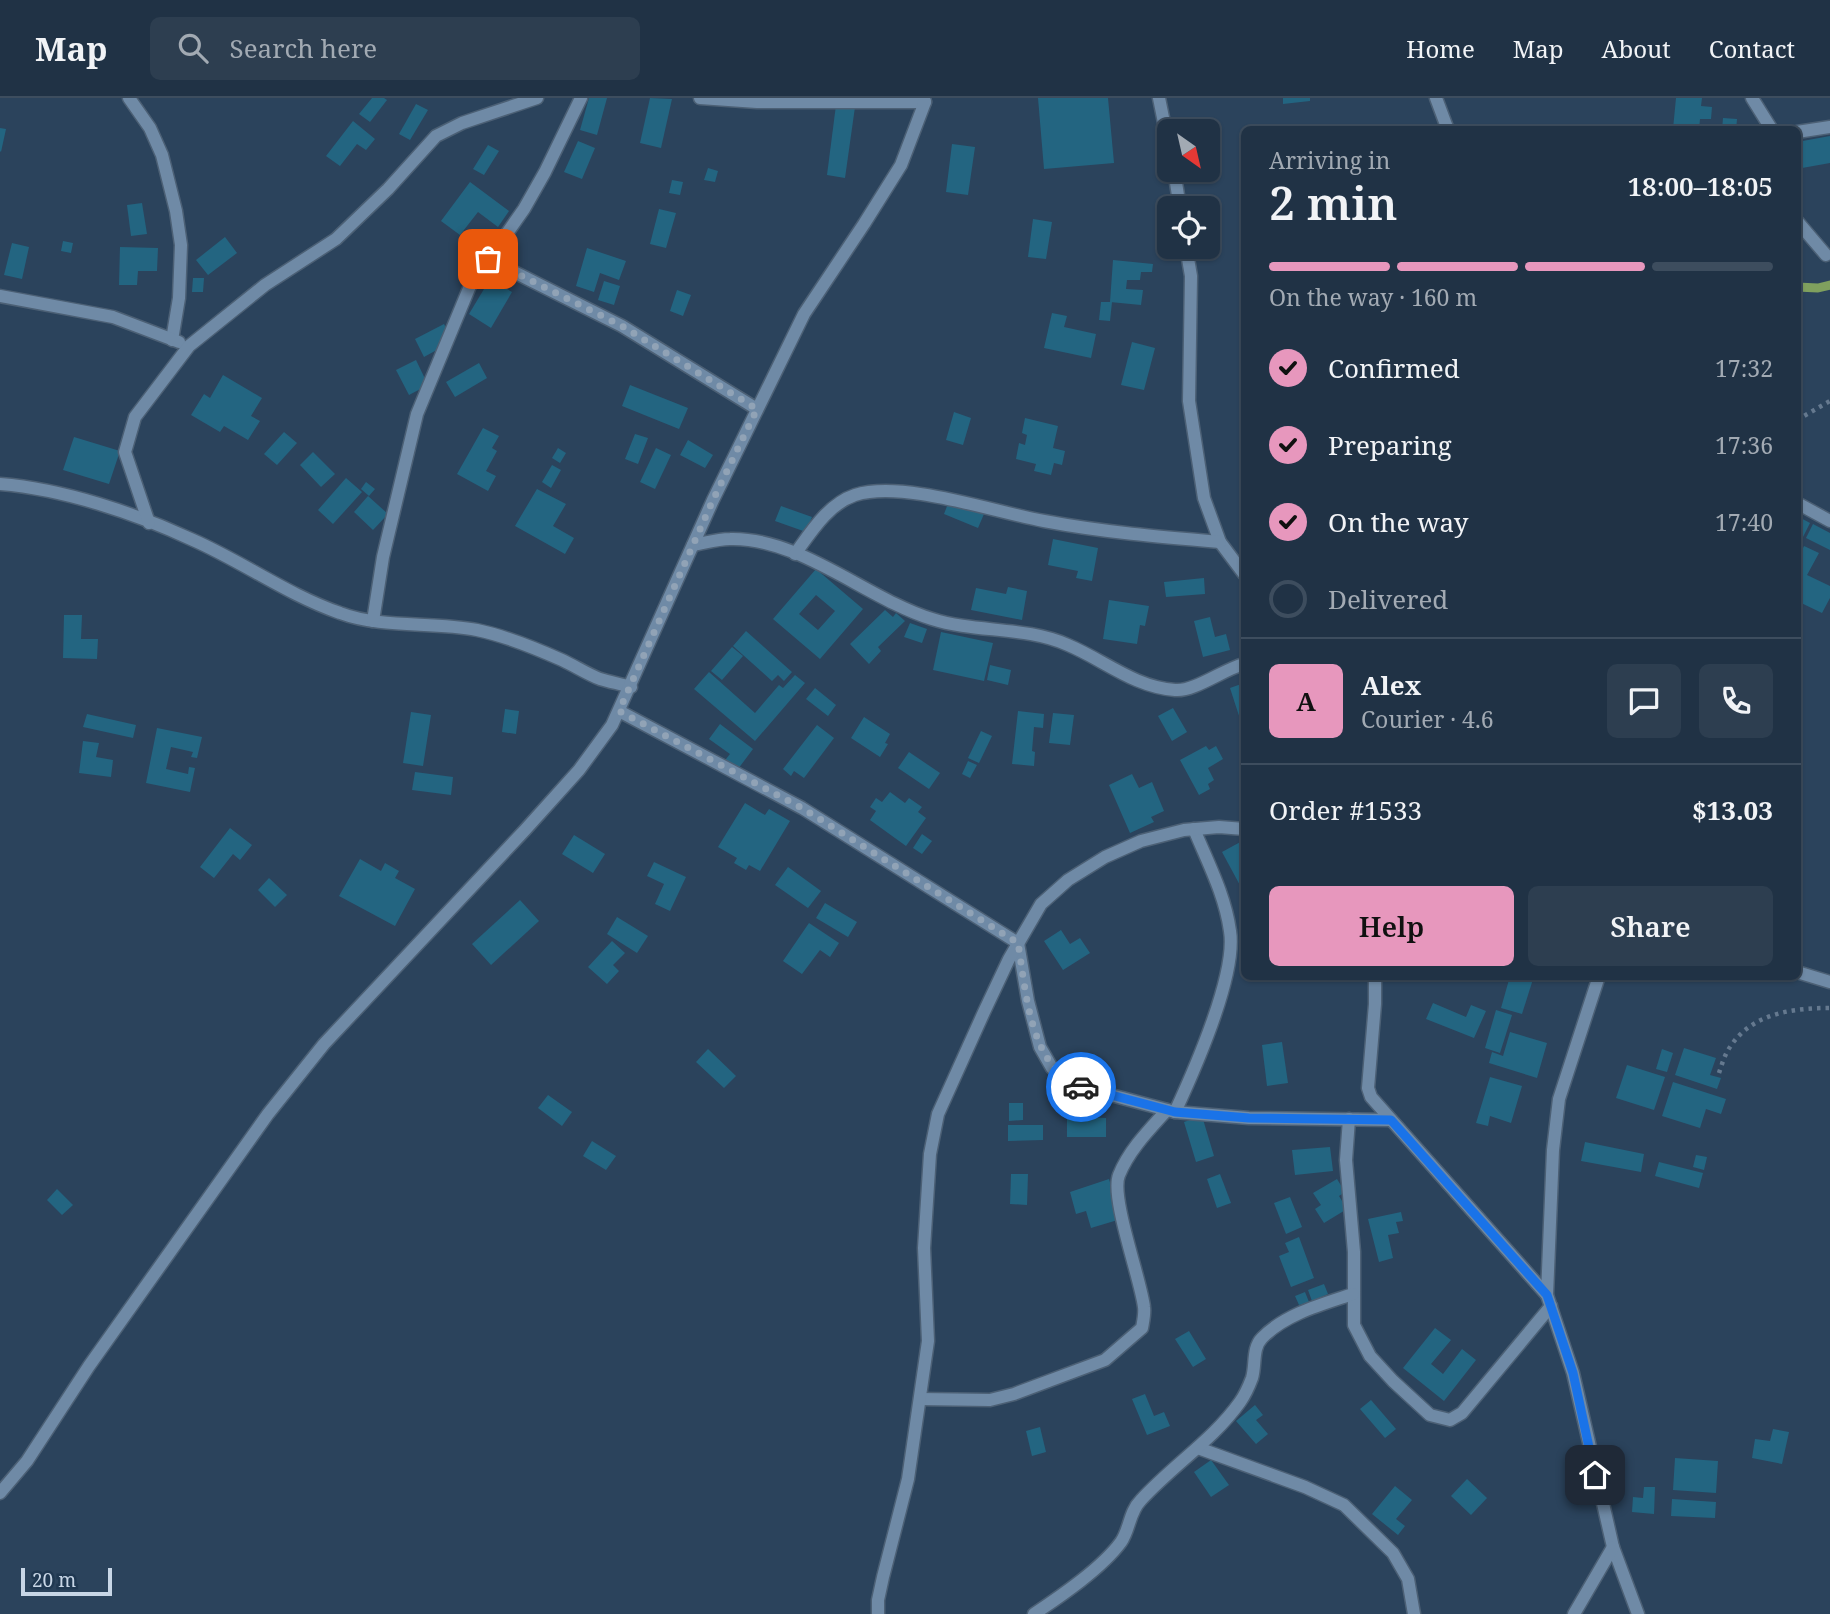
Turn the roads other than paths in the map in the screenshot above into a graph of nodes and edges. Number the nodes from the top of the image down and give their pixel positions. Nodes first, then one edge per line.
1 (129, 98) edge
2 (537, 98) edge
3 (581, 98) edge
4 (700, 98) edge
5 (1159, 98) edge
6 (1436, 98) edge
7 (1752, 98) edge
8 (925, 100) edge
9 (1163, 119) edge
10 (1446, 126) edge
11 (1770, 126) edge
12 (1830, 128) edge
13 (1801, 132) edge
14 (1801, 226) edge
15 (1826, 255) dead end
16 (488, 259) junction
17 (1188, 259) edge
18 (0, 296) edge
19 (173, 340) junction
20 (189, 346) junction
21 (757, 409) junction
22 (0, 484) edge
23 (1801, 505) edge
24 (1830, 521) edge
25 (149, 523) junction
26 (1220, 542) junction
27 (693, 545) junction
28 (795, 554) junction
29 (1241, 569) edge
30 (373, 621) junction
31 (1241, 665) edge
32 (631, 687) junction
33 (619, 711) junction
34 (1194, 829) junction
35 (1241, 829) edge
36 (1018, 943) junction
37 (1801, 973) edge
38 (1375, 980) edge
39 (1598, 980) edge
40 (1830, 982) edge
41 (1171, 1111) junction
42 (1349, 1119) junction
43 (1391, 1120) junction
44 (1353, 1294) junction
45 (1549, 1301) junction
46 (920, 1399) junction
47 (1198, 1448) junction
48 (0, 1493) edge
49 (1613, 1547) junction
50 (878, 1614) edge
51 (1034, 1614) edge
52 (1414, 1614) edge
53 (1574, 1614) edge
54 (1638, 1614) edge

1 - 19 street
2 - 20 street
3 - 16 street
4 - 8 street
5 - 9 street
6 - 10 street
7 - 11 street
8 - 21 street
12 - 13 street
14 - 15 street
16 - 21 street
16 - 30 street
17 - 26 street
18 - 19 street
19 - 20 street
20 - 25 street
21 - 27 street
22 - 25 street
23 - 24 street
25 - 30 street
26 - 28 street
26 - 29 street
27 - 28 street
27 - 32 street
28 - 31 street
30 - 32 street
32 - 33 street
33 - 36 street
33 - 48 street
34 - 35 street
34 - 36 street
34 - 41 street
36 - 41 street
36 - 46 street
37 - 40 street
38 - 43 street
39 - 45 street
41 - 42 street
41 - 46 street
42 - 43 street
42 - 44 street
43 - 45 street
44 - 45 street
44 - 47 street
45 - 49 street
46 - 50 street
47 - 51 street
47 - 52 street
49 - 53 street
49 - 54 street

